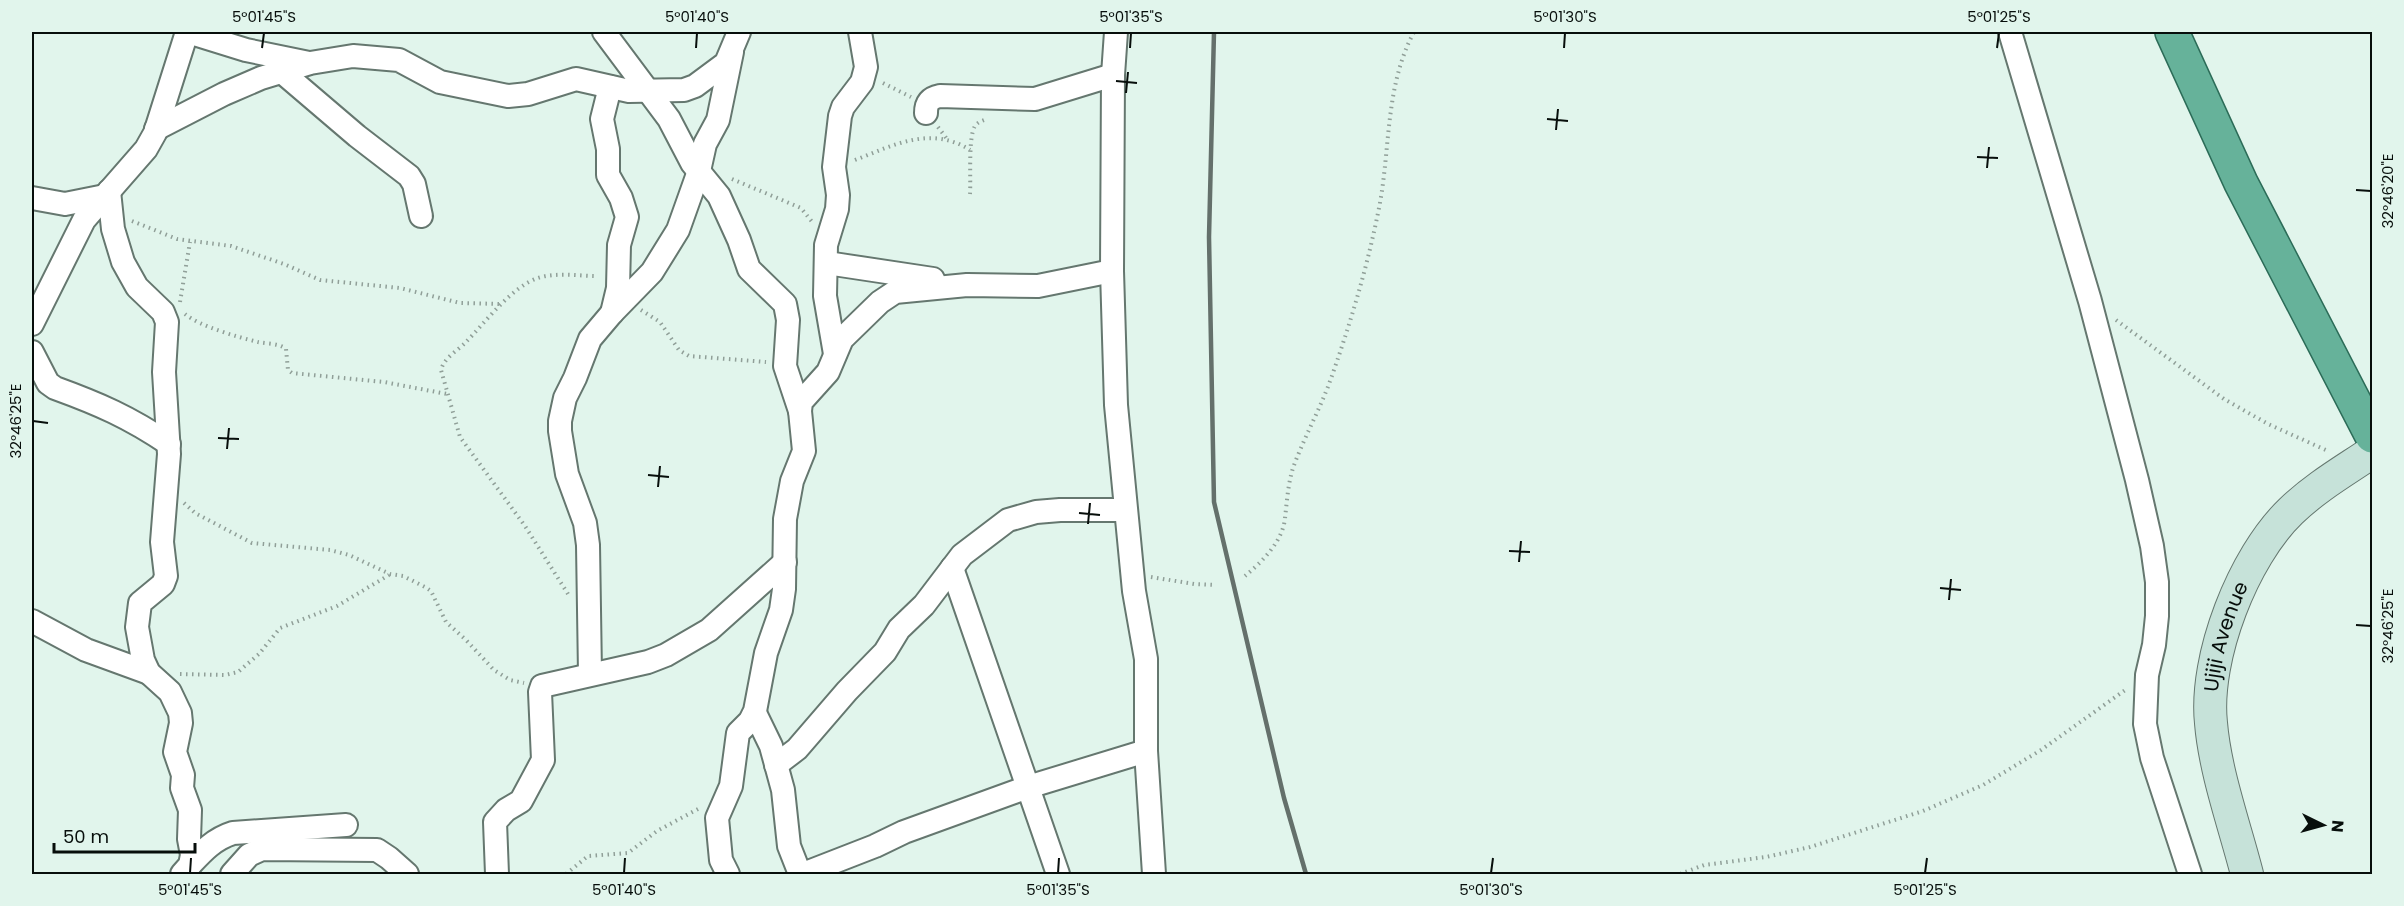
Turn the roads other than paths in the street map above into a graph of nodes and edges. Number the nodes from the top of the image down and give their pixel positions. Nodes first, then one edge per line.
1 (188, 32) edge
2 (604, 32) edge
3 (860, 32) edge
4 (1116, 32) edge
5 (2010, 32) edge
6 (2172, 32) edge
7 (735, 42) edge
8 (310, 63) junction
9 (282, 72) junction
10 (1113, 75) junction
11 (610, 87) junction
12 (647, 90) junction
13 (926, 113) dead end
14 (156, 129) junction
15 (700, 170) junction
16 (32, 198) edge
17 (108, 200) junction
18 (421, 216) dead end
19 (826, 254) junction
20 (1112, 271) junction
21 (967, 285) junction
22 (617, 308) junction
23 (32, 324) edge
24 (32, 352) edge
25 (835, 354) junction
26 (800, 411) junction
27 (169, 444) junction
28 (2367, 450) edge
29 (1125, 510) junction
30 (785, 562) junction
31 (952, 568) junction
32 (32, 621) edge
33 (149, 673) junction
34 (590, 674) junction
35 (755, 714) junction
36 (1146, 752) junction
37 (776, 765) junction
38 (1028, 787) junction
39 (346, 825) dead end
40 (186, 870) edge
41 (232, 874) edge
42 (407, 874) edge
43 (497, 874) edge
44 (728, 874) edge
45 (801, 874) edge
46 (1058, 874) edge
47 (1154, 874) edge
48 (2190, 874) edge
49 (2247, 874) edge

1 - 8 street
1 - 14 street
2 - 12 street
3 - 19 street
4 - 10 street
5 - 48 street
6 - 28 highway
7 - 12 street
7 - 15 street
8 - 9 street
8 - 11 street
9 - 14 street
9 - 18 street
10 - 13 street
10 - 20 street
11 - 12 street
11 - 22 street
12 - 15 street
14 - 17 street
15 - 22 street
15 - 26 street
16 - 17 street
17 - 23 street
17 - 27 street
19 - 21 street
19 - 25 street
20 - 21 street
20 - 29 street
21 - 25 street
22 - 34 street
24 - 27 street
25 - 26 street
26 - 30 street
27 - 33 street
28 - 49 main road, Ujiji Avenue
29 - 31 street
29 - 36 street
30 - 34 street
30 - 35 street
31 - 37 street
31 - 38 street
32 - 33 street
33 - 40 street
34 - 43 street
35 - 37 street
35 - 44 street
36 - 38 street
36 - 47 street
37 - 45 street
38 - 45 street
38 - 46 street
39 - 40 street
41 - 42 street

